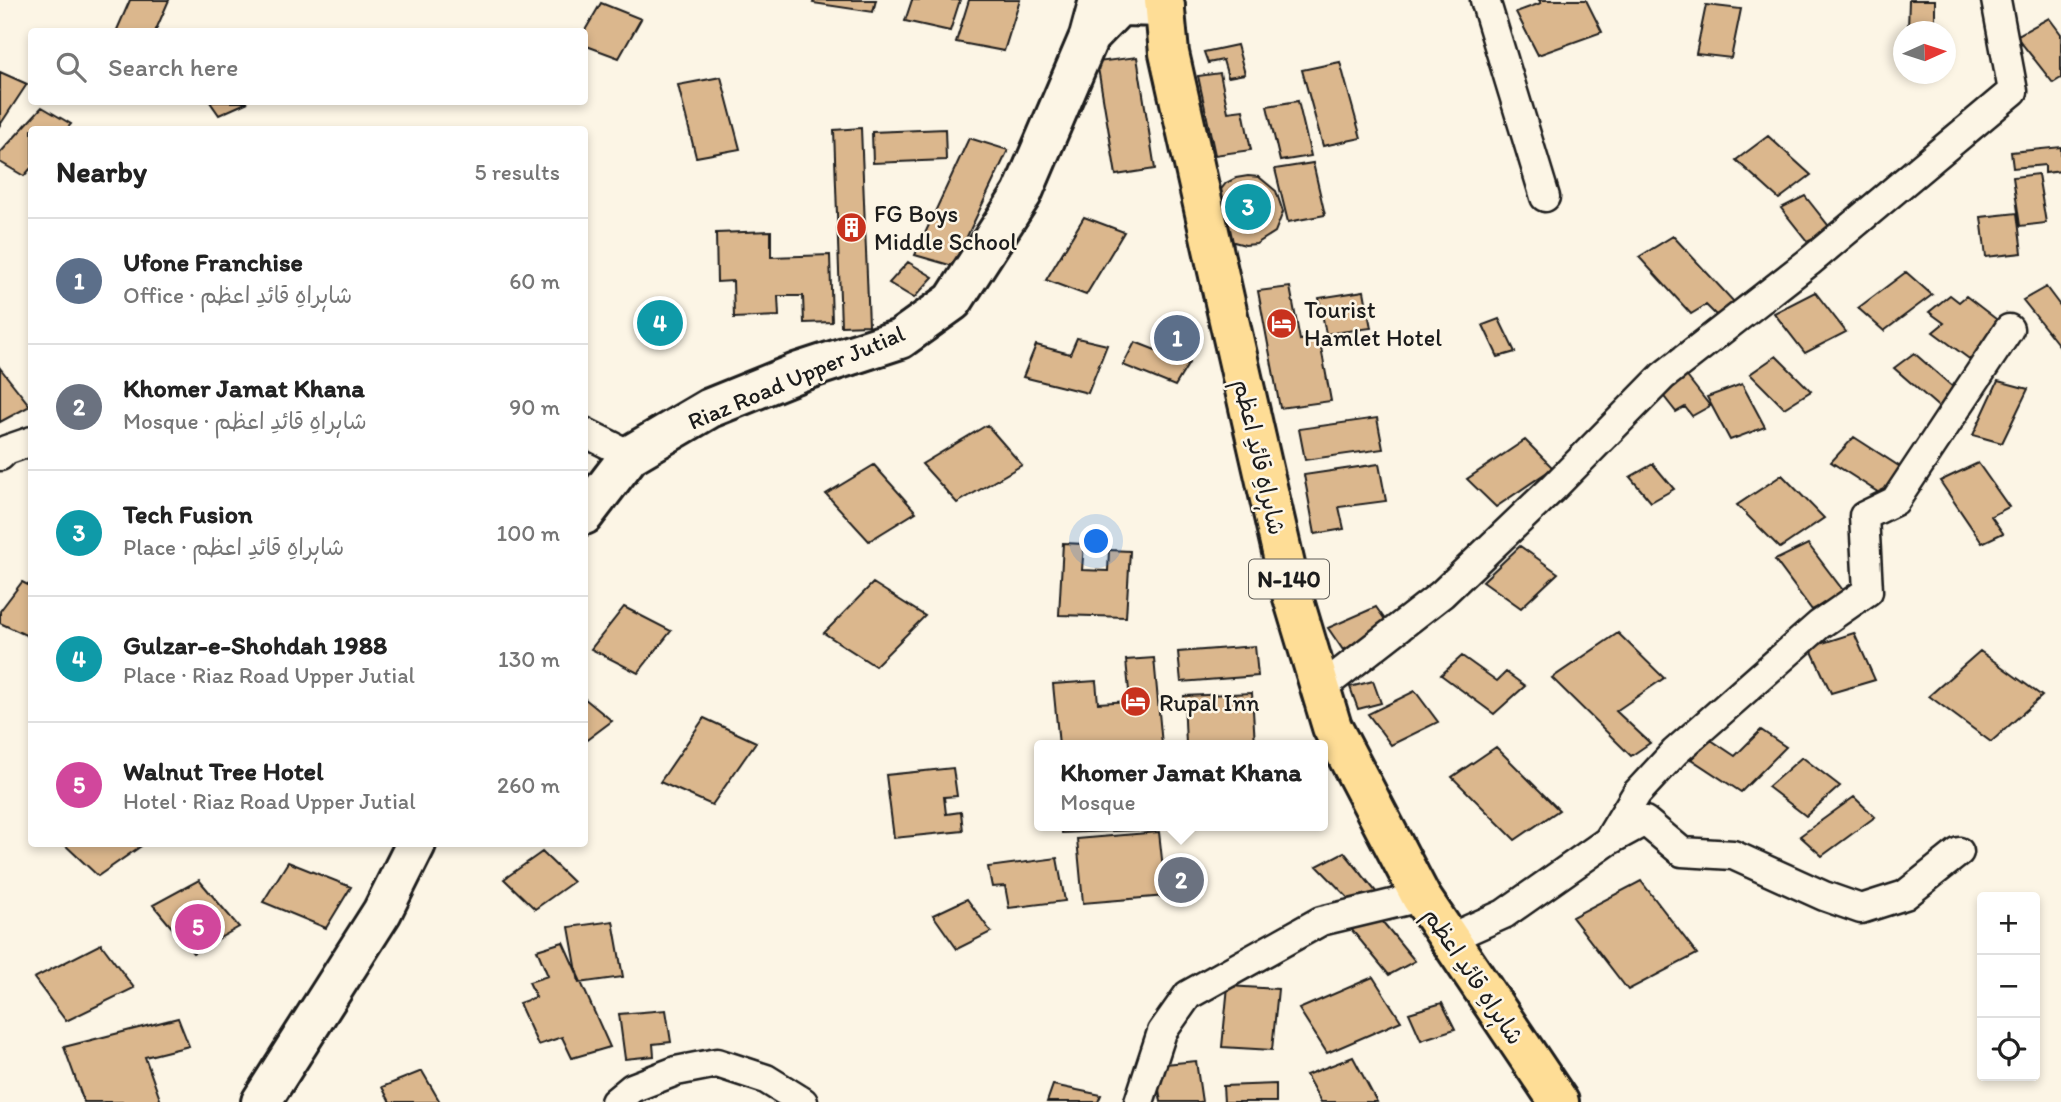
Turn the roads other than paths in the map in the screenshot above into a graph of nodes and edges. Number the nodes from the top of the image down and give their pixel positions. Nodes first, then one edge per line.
1 (1099, 0) edge
2 (1485, 0) edge
3 (1996, 0) edge
4 (1165, 4) edge
5 (1089, 37) junction
6 (1545, 197) dead end
7 (2009, 329) dead end
8 (588, 434) edge
9 (28, 442) edge
10 (630, 455) junction
11 (0, 456) edge
12 (588, 510) edge
13 (1320, 689) junction
14 (1608, 841) junction
15 (414, 847) edge
16 (1959, 852) dead end
17 (1421, 897) junction
18 (1448, 939) junction
19 (261, 1102) edge
20 (615, 1102) edge
21 (803, 1102) edge
22 (1139, 1102) edge
23 (1559, 1102) edge

1 - 5 main road, Riaz Road Upper Jutial
2 - 6 street
3 - 13 street
4 - 5 main road
4 - 13 highway, شاہراہِ قائدِ اعظم / N-140
5 - 10 main road, Riaz Road Upper Jutial
7 - 14 street
8 - 10 street
9 - 11 street
10 - 12 main road, Riaz Road Upper Jutial
13 - 17 highway, شاہراہِ قائدِ اعظم / N-140
14 - 16 street
14 - 18 street
15 - 19 main road
17 - 18 highway, شاہراہِ قائدِ اعظم / N-140
17 - 22 street
18 - 23 highway, شاہراہِ قائدِ اعظم / N-140
20 - 21 street

